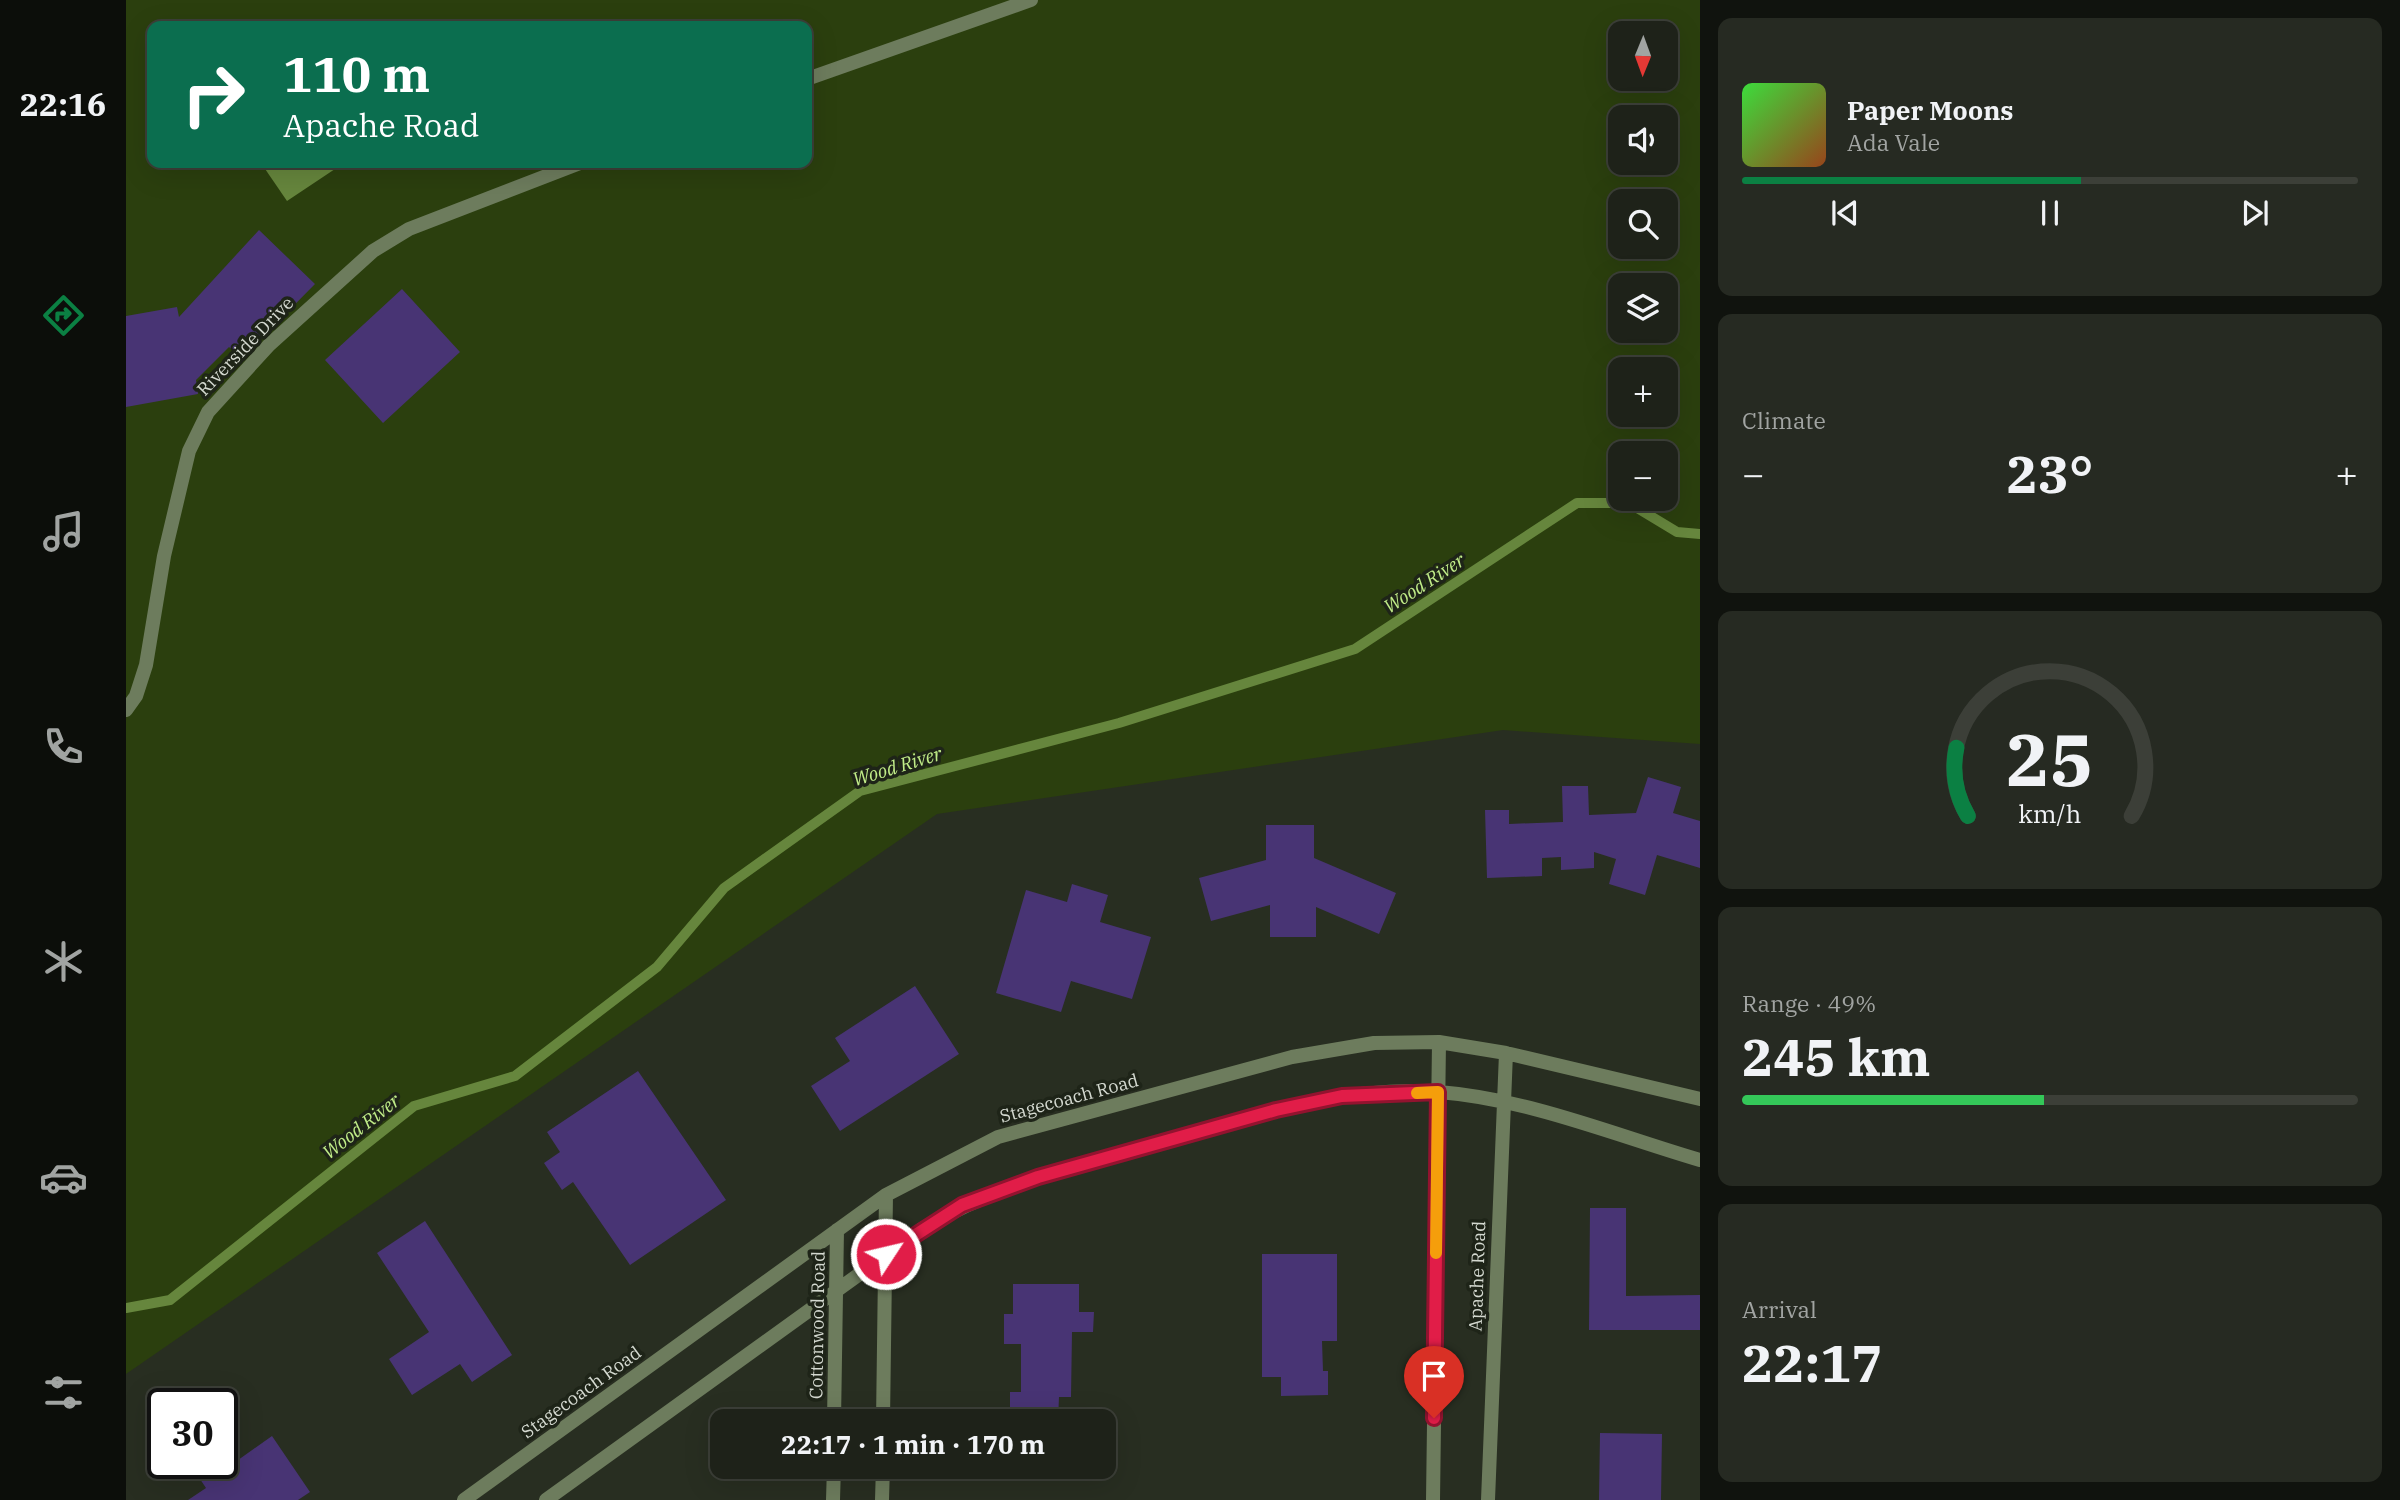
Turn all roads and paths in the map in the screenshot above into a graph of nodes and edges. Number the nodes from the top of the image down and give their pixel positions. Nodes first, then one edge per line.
1 (1031, 0) edge
2 (812, 77) edge
3 (567, 168) edge
4 (126, 710) edge
5 (1439, 1042) junction
6 (1506, 1053) junction
7 (1438, 1092) junction
8 (1700, 1099) edge
9 (1503, 1101) junction
10 (1700, 1160) edge
11 (886, 1195) junction
12 (837, 1230) junction
13 (886, 1254) junction
14 (836, 1290) junction
15 (834, 1409) edge
16 (883, 1409) edge
17 (834, 1479) edge
18 (883, 1479) edge
19 (464, 1500) edge
20 (546, 1500) edge
21 (833, 1500) edge
22 (882, 1500) edge
23 (1433, 1500) edge
24 (1488, 1500) edge

1 - 2 street
3 - 4 street, Riverside Drive
5 - 6 street, Stagecoach Road
5 - 7 street
5 - 11 street, Stagecoach Road
6 - 8 street, Stagecoach Road
6 - 9 street, Apache Road
7 - 9 street
7 - 13 street
7 - 23 street
9 - 10 street
9 - 24 street, Apache Road
11 - 12 street, Stagecoach Road
11 - 13 street
12 - 14 street, Cottonwood Road
12 - 19 street, Stagecoach Road
13 - 14 street
13 - 16 street
14 - 15 street, Cottonwood Road
14 - 20 street
17 - 21 street
18 - 22 street

